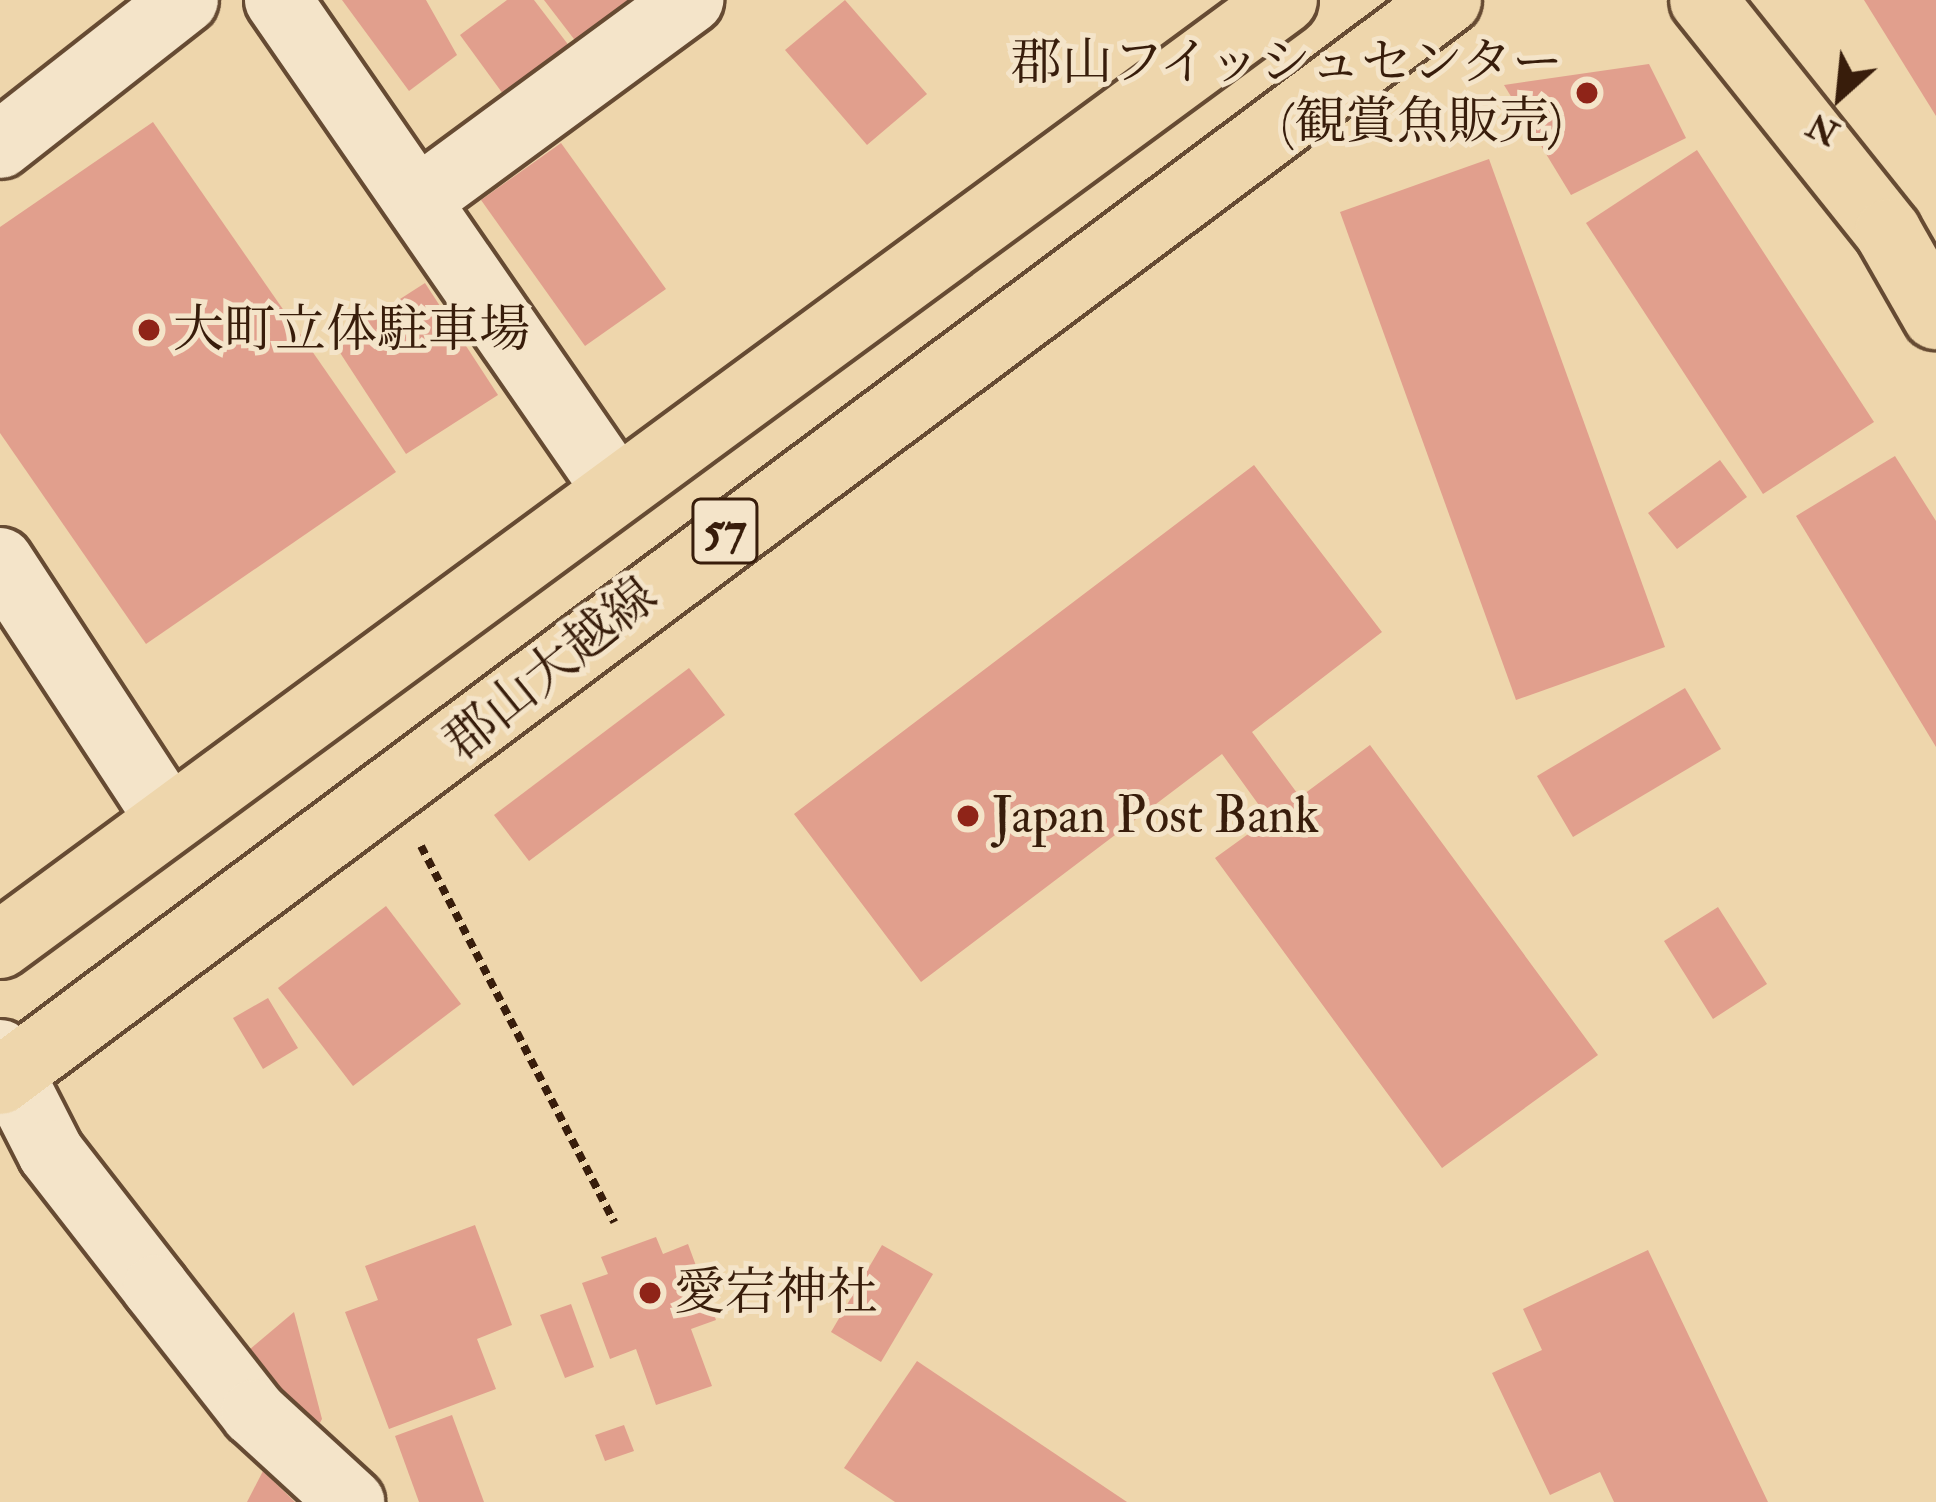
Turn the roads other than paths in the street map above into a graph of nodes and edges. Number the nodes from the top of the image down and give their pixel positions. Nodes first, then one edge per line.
1 (185, 0) edge
2 (278, 0) edge
3 (690, 0) edge
4 (1284, 0) edge
5 (1448, 0) edge
6 (1703, 0) edge
7 (0, 145) edge
8 (422, 196) junction
9 (1936, 316) edge
10 (615, 488) junction
11 (0, 561) edge
12 (169, 819) junction
13 (0, 945) edge
14 (4, 1069) edge
15 (351, 1502) edge

1 - 7 street
2 - 8 street
3 - 8 street
4 - 10 main road, 郡山大越線 / 57
5 - 14 main road, 郡山大越線 / 57
6 - 9 main road
8 - 10 street
10 - 12 main road, 郡山大越線 / 57
11 - 12 street
12 - 13 main road, 郡山大越線 / 57
14 - 15 street

